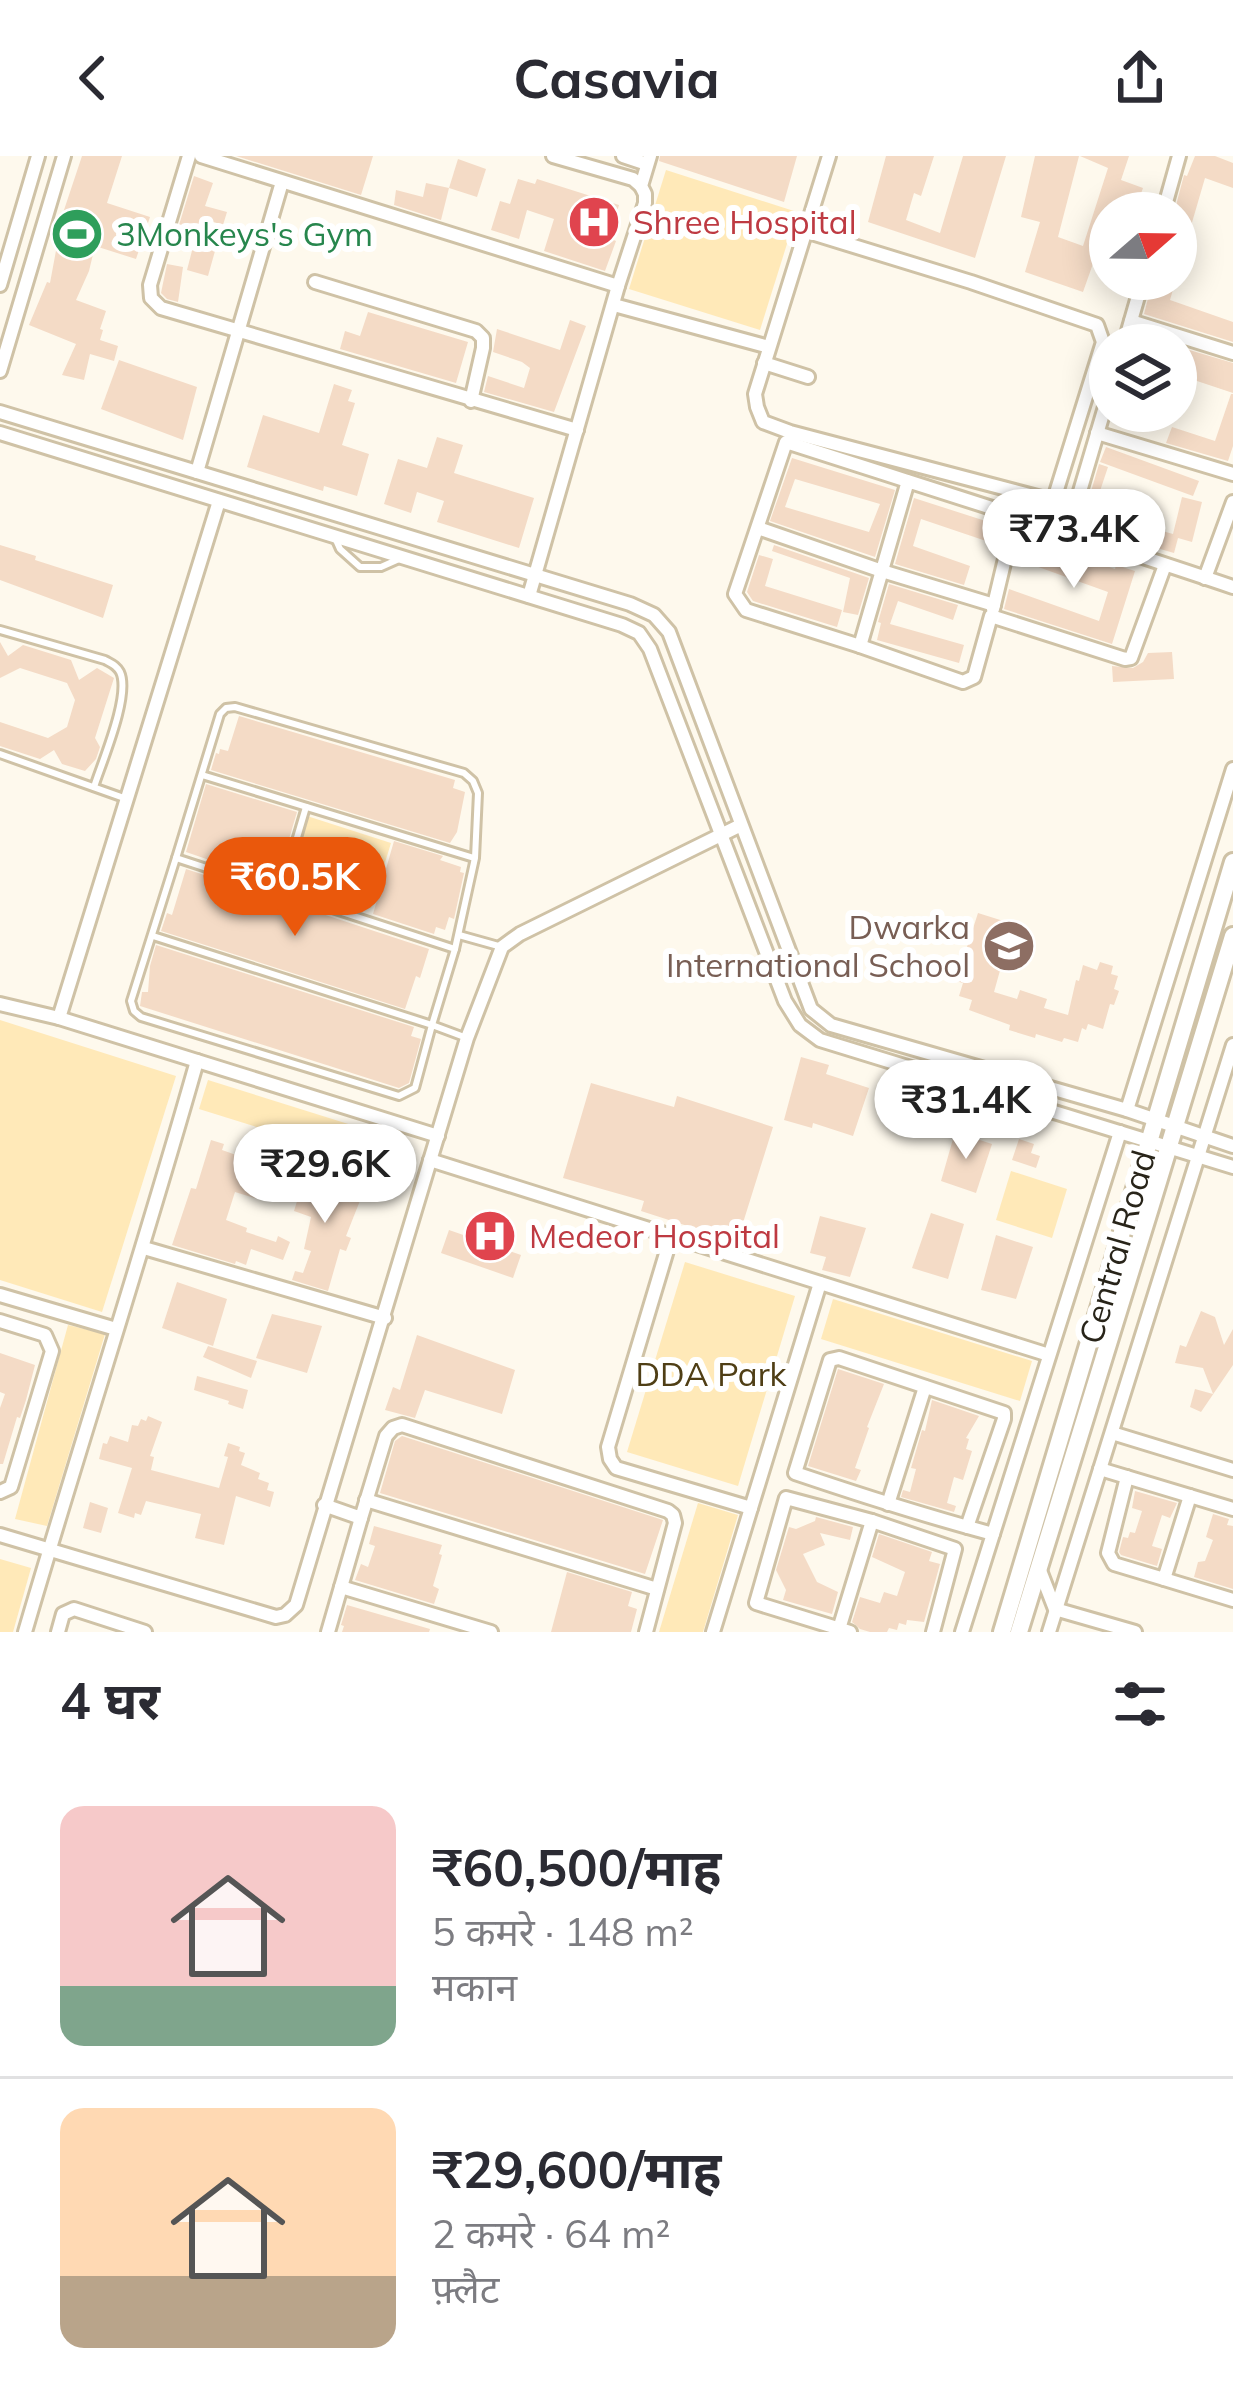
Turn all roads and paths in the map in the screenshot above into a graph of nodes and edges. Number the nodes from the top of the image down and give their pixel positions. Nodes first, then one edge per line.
1 (38, 156) edge
2 (64, 156) edge
3 (189, 156) edge
4 (201, 156) edge
5 (553, 156) edge
6 (623, 156) edge
7 (829, 156) edge
8 (1179, 156) edge
9 (649, 160) edge
10 (282, 182) junction
11 (640, 186) junction
12 (1168, 192) edge
13 (806, 231) junction
14 (315, 283) dead end
15 (0, 285) edge
16 (618, 286) junction
17 (1137, 300) edge
18 (614, 305) junction
19 (1131, 321) junction
20 (1130, 324) edge
21 (236, 332) junction
22 (769, 347) junction
23 (1233, 353) edge
24 (764, 363) junction
25 (0, 371) edge
26 (808, 376) dead end
27 (471, 401) junction
28 (0, 412) edge
29 (577, 430) junction
30 (1097, 433) joint
31 (0, 434) edge
32 (788, 437) junction
33 (197, 472) junction
34 (1233, 474) edge
35 (908, 481) junction
36 (219, 501) junction
37 (1233, 502) edge
38 (1016, 517) junction
39 (758, 528) junction
40 (1068, 532) junction
41 (334, 536) junction
42 (402, 557) junction
43 (1165, 565) junction
44 (881, 571) junction
45 (535, 575) junction
46 (1205, 578) junction
47 (1233, 587) edge
48 (529, 596) junction
49 (993, 610) junction
50 (0, 630) edge
51 (860, 646) junction
52 (0, 754) edge
53 (1233, 769) edge
54 (202, 775) junction
55 (94, 787) junction
56 (128, 799) junction
57 (306, 807) junction
58 (741, 825) junction
59 (721, 835) junction
60 (176, 858) junction
61 (475, 858) junction
62 (1233, 862) edge
63 (281, 892) junction
64 (458, 935) junction
65 (153, 936) junction
66 (1233, 936) edge
67 (502, 947) junction
68 (455, 949) junction
69 (0, 1004) edge
70 (59, 1018) junction
71 (432, 1025) junction
72 (467, 1038) junction
73 (1233, 1045) edge
74 (197, 1061) junction
75 (1127, 1110) junction
76 (1155, 1119) junction
77 (1175, 1126) junction
78 (1120, 1132) junction
79 (438, 1136) junction
80 (1205, 1136) junction
81 (1148, 1141) junction
82 (1167, 1146) junction
83 (1233, 1146) edge
84 (1199, 1156) junction
85 (430, 1160) junction
86 (1233, 1167) edge
87 (671, 1237) junction
88 (144, 1248) junction
89 (820, 1283) junction
90 (0, 1294) edge
91 (385, 1318) junction
92 (0, 1321) edge
93 (116, 1330) junction
94 (1048, 1355) junction
95 (925, 1387) junction
96 (1112, 1433) junction
97 (1078, 1444) junction
98 (610, 1459) junction
99 (1102, 1462) junction
100 (764, 1465) junction
101 (1233, 1470) edge
102 (794, 1473) junction
103 (1126, 1477) junction
104 (596, 1488) junction
105 (756, 1491) junction
106 (0, 1492) edge
107 (1190, 1496) junction
108 (787, 1498) junction
109 (367, 1499) junction
110 (888, 1504) junction
111 (324, 1505) junction
112 (751, 1508) junction
113 (1233, 1509) edge
114 (361, 1518) junction
115 (872, 1521) junction
116 (967, 1527) junction
117 (993, 1534) junction
118 (0, 1535) edge
119 (50, 1550) junction
120 (1039, 1568) junction
121 (1164, 1579) junction
122 (341, 1587) junction
123 (657, 1589) junction
124 (1233, 1600) edge
125 (1055, 1609) junction
126 (1088, 1626) edge
127 (121, 1628) edge
128 (845, 1630) edge
129 (1126, 1630) edge
130 (26, 1632) edge
131 (58, 1632) edge
132 (146, 1632) edge
133 (328, 1632) edge
134 (491, 1632) edge
135 (646, 1632) edge
136 (713, 1632) edge
137 (933, 1632) edge
138 (962, 1632) edge
139 (1002, 1632) edge
140 (1018, 1632) edge
141 (1049, 1632) edge

1 - 15 street
2 - 25 street
3 - 21 street
4 - 10 street
5 - 11 street
6 - 9 street
7 - 13 street
8 - 12 street
9 - 11 street
10 - 16 street
10 - 21 street
11 - 16 street
13 - 22 street
13 - 32 street
14 - 27 street
16 - 18 street
17 - 19 street
18 - 22 street
18 - 29 street
19 - 20 street
19 - 23 street
21 - 27 street
21 - 33 street
22 - 24 street
24 - 26 street
24 - 32 street
27 - 29 street
28 - 33 street
29 - 45 street
30 - 34 street
30 - 40 street
31 - 36 street
32 - 35 street
32 - 39 street
33 - 45 street
35 - 38 street
35 - 44 street
36 - 41 street
36 - 56 street
37 - 46 street
38 - 40 street
38 - 49 street
39 - 44 street
39 - 51 street
40 - 43 street
41 - 42 street
41 - 42 lane
42 - 48 street
43 - 46 street
43 - 49 street
44 - 49 street
44 - 51 street
45 - 48 street
45 - 58 street
46 - 47 street
48 - 59 street
49 - 51 street
50 - 55 lane
52 - 55 lane
53 - 75 street
54 - 57 lane
54 - 60 lane
54 - 61 lane
55 - 56 lane
56 - 70 street
57 - 61 lane
57 - 63 lane
58 - 59 street
58 - 75 street
59 - 67 street
59 - 78 street
60 - 63 lane
60 - 65 lane
61 - 64 lane
62 - 76 main road, Central Road
63 - 68 lane
64 - 67 lane
64 - 68 lane
65 - 71 lane
65 - 71 lane
66 - 77 main road, Central Road
67 - 72 street
68 - 71 lane
69 - 70 street
70 - 74 street
71 - 72 lane
72 - 79 street
73 - 80 street
74 - 79 street
74 - 88 street
75 - 76 street
76 - 77 street
76 - 81 main road, Central Road
77 - 80 street
77 - 82 main road, Central Road
78 - 81 street
78 - 94 street
79 - 85 street
80 - 83 street
80 - 84 street
81 - 82 street
81 - 139 main road, Central Road
82 - 84 street
82 - 97 main road, Central Road
84 - 86 street
84 - 96 street
85 - 87 street
85 - 91 street
87 - 89 street
87 - 98 street
88 - 91 street
88 - 93 street
89 - 94 street
89 - 100 street
90 - 93 street
91 - 111 street
92 - 106 street
93 - 119 street
94 - 117 street
95 - 102 street
95 - 110 street
95 - 116 street
96 - 99 street
96 - 101 street
97 - 99 lane
97 - 120 main road, Central Road
98 - 104 street
98 - 112 street
99 - 103 street
99 - 125 street
100 - 102 street
100 - 105 street
102 - 110 street
103 - 107 street
103 - 121 street
104 - 109 street
104 - 123 street
105 - 108 street
105 - 112 street
107 - 113 street
107 - 121 street
108 - 115 street
108 - 128 street
109 - 114 street
109 - 123 street
110 - 116 street
111 - 114 street
111 - 119 street
112 - 136 street
114 - 122 street
115 - 128 street
115 - 137 street
116 - 117 street
117 - 138 street
118 - 119 street
119 - 130 street
120 - 125 street
120 - 140 main road, Central Road
121 - 124 street
122 - 133 street
122 - 134 street
123 - 135 street
125 - 126 street
125 - 141 street
126 - 129 street
127 - 131 street
127 - 132 street

